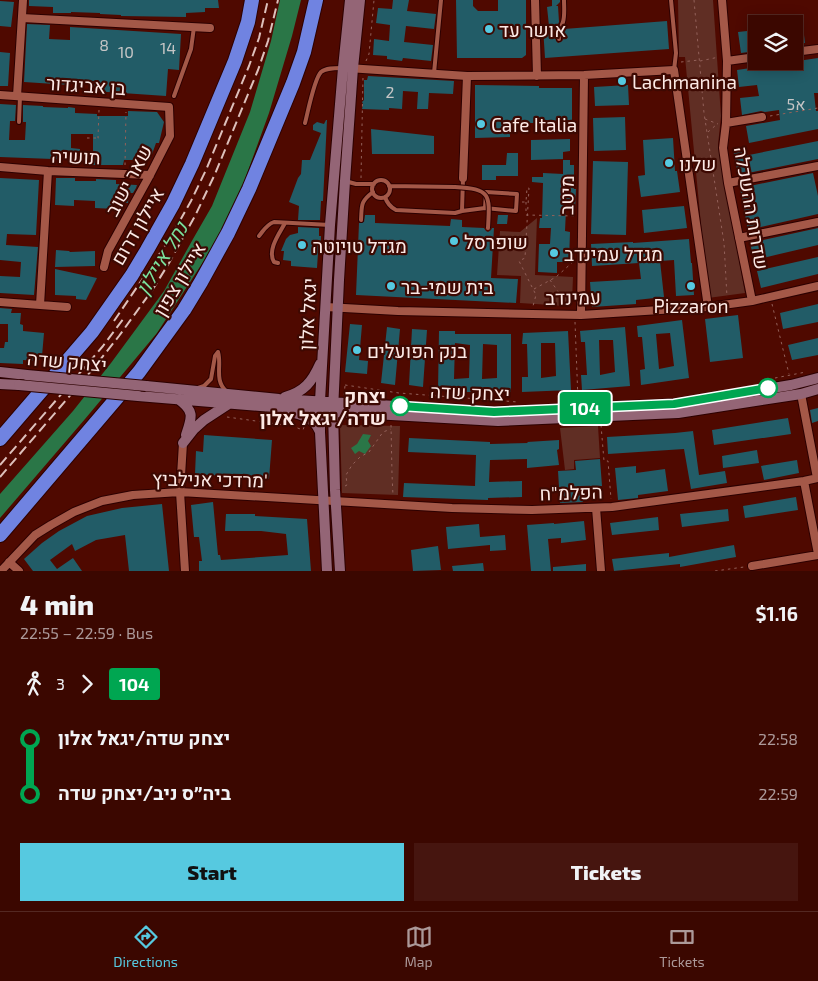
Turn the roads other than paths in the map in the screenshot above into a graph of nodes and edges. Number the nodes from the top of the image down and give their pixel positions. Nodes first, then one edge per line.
1 (23, 0) edge
2 (252, 0) edge
3 (316, 0) edge
4 (350, 0) edge
5 (360, 0) edge
6 (441, 0) edge
7 (535, 0) edge
8 (564, 0) edge
9 (671, 0) edge
10 (722, 0) edge
11 (22, 18) junction
12 (194, 27) junction
13 (210, 28) dead end
14 (559, 39) dead end
15 (818, 49) edge
16 (803, 51) edge
17 (748, 57) edge
18 (727, 58) junction
19 (674, 66) junction
20 (348, 68) junction
21 (434, 73) junction
22 (584, 75) junction
23 (467, 76) junction
24 (537, 76) junction
25 (0, 95) edge
26 (18, 96) junction
27 (174, 96) dead end
28 (170, 107) joint
29 (762, 117) road end
30 (19, 122) dead end
31 (304, 123) dead end
32 (726, 123) junction
33 (818, 166) edge
34 (0, 168) edge
35 (48, 171) junction
36 (150, 175) junction
37 (463, 178) joint
38 (345, 181) junction
39 (728, 183) junction
40 (374, 184) junction
41 (389, 186) junction
42 (373, 192) junction
43 (385, 197) junction
44 (485, 208) junction
45 (462, 211) junction
46 (361, 220) dead end
47 (818, 222) edge
48 (285, 223) junction
49 (330, 225) junction
50 (488, 228) dead end
51 (259, 236) dead end
52 (739, 238) junction
53 (278, 263) dead end
54 (104, 267) dead end
55 (818, 286) edge
56 (752, 301) junction
57 (0, 302) edge
58 (40, 305) junction
59 (67, 307) dead end
60 (326, 307) junction
61 (708, 307) junction
62 (338, 308) junction
63 (578, 315) junction
64 (322, 361) junction
65 (0, 372) edge
66 (818, 378) edge
67 (0, 384) edge
68 (188, 390) junction
69 (818, 390) edge
70 (801, 394) junction
71 (230, 398) junction
72 (279, 398) junction
73 (178, 399) junction
74 (263, 406) junction
75 (320, 406) junction
76 (333, 407) junction
77 (320, 432) junction
78 (0, 440) edge
79 (184, 443) junction
80 (817, 478) edge
81 (804, 481) junction
82 (180, 492) junction
83 (335, 495) junction
84 (324, 500) junction
85 (596, 508) junction
86 (0, 535) edge
87 (818, 554) edge
88 (9, 562) junction
89 (752, 566) road end
90 (1, 571) edge
91 (19, 571) edge
92 (185, 571) edge
93 (327, 571) edge
94 (340, 571) edge
95 (601, 571) edge

1 - 11 street
2 - 78 highway, איילון דרום
3 - 86 highway, איילון צפון
4 - 20 street, יגאל אלון
5 - 20 street, יגאל אלון
6 - 21 lane
7 - 24 street
8 - 14 lane
9 - 19 lane
10 - 18 street, שדרות ההשכלה
11 - 12 street
11 - 26 street
12 - 13 street
12 - 27 lane
15 - 16 street
17 - 18 street
18 - 32 street, שדרות ההשכלה
19 - 22 street
19 - 61 street
20 - 21 street
20 - 31 lane
20 - 38 street, יגאל אלון
20 - 49 street, יגאל אלון
21 - 23 street
22 - 24 street
22 - 63 street, מיטב
23 - 24 street
23 - 37 street
25 - 26 street, בן אביגדור
26 - 28 street, בן אביגדור
26 - 30 lane
28 - 36 street, שאר ישוב
29 - 32 street
32 - 39 street, שדרות ההשכלה
33 - 39 street
34 - 35 street, תושיה
35 - 36 street, תושיה
35 - 58 street
36 - 54 street, שאר ישוב
37 - 45 lane
38 - 40 lane
38 - 62 street, יגאל אלון
39 - 52 street, שדרות ההשכלה
40 - 41 lane
40 - 42 lane
41 - 43 lane
41 - 50 lane, bridge
42 - 43 lane
42 - 46 lane
43 - 45 lane
44 - 44 lane
44 - 45 lane
47 - 52 street
48 - 49 lane
48 - 51 lane
48 - 53 lane
49 - 60 street, יגאל אלון
52 - 56 street, שדרות ההשכלה
55 - 56 street, עמינדב
56 - 61 street, עמינדב
57 - 58 street
58 - 59 street
60 - 62 street, עמינדב
60 - 64 street, יגאל אלון
61 - 63 street, עמינדב
62 - 63 street, עמינדב
62 - 76 street, יגאל אלון
64 - 72 street
64 - 75 street, יגאל אלון
65 - 68 street, יצחק שדה, bridge
66 - 76 street, יצחק שדה
67 - 73 street, יצחק שדה, bridge
68 - 71 street, יצחק שדה
68 - 71 lane
69 - 70 street, יצחק שדה
70 - 76 street, יצחק שדה
70 - 80 street
71 - 72 street, יצחק שדה
71 - 73 street, יצחק שדה
71 - 74 street, יצחק שדה
71 - 79 street
72 - 75 street, יצחק שדה
73 - 79 street
74 - 75 street, יצחק שדה
74 - 77 street
75 - 76 street, יצחק שדה
75 - 77 street, יגאל אלון
76 - 83 street, יגאל אלון
77 - 84 street, יגאל אלון
79 - 82 street
80 - 81 street, הפלמ"ח
81 - 85 street, הפלמ"ח
81 - 87 street
82 - 84 street, מרדכי אנילביץ'
82 - 88 street, מרדכי אנילביץ'
82 - 92 street
83 - 84 street, הפלמ"ח
83 - 85 street, הפלמ"ח
83 - 94 street, יגאל אלון
84 - 93 street, יגאל אלון
85 - 95 street
87 - 89 street
88 - 90 street, מרדכי אנילביץ'
88 - 91 street

